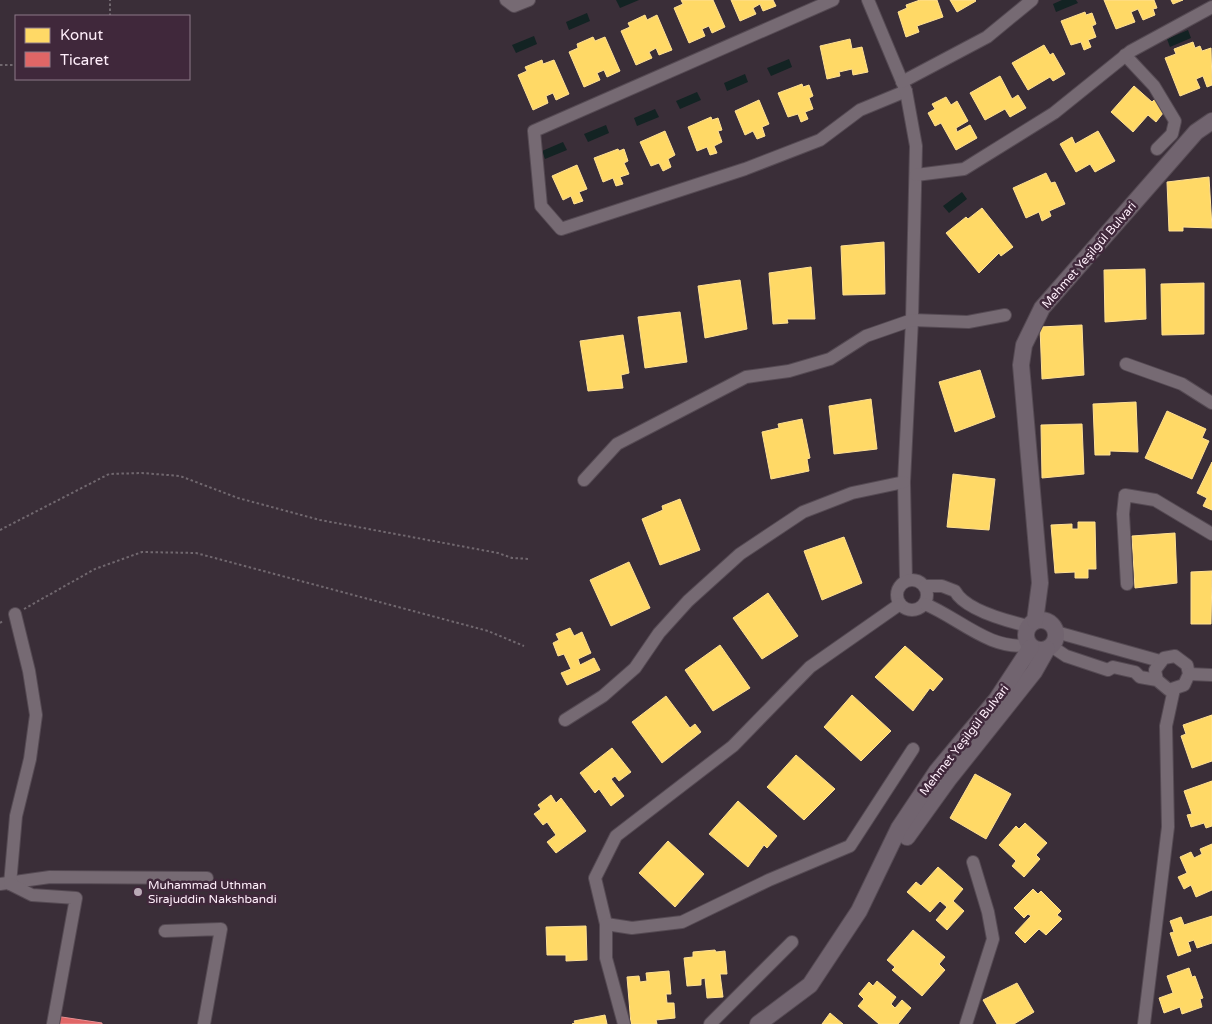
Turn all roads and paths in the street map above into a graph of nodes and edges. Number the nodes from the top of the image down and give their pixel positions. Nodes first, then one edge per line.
1 (110, 0) edge
2 (506, 0) edge
3 (529, 0) edge
4 (833, 0) edge
5 (868, 0) edge
6 (1032, 0) edge
7 (1212, 7) edge
8 (110, 15) edge
9 (1125, 56) junction
10 (0, 65) edge
11 (15, 65) edge
12 (904, 87) junction
13 (1212, 121) edge
14 (1157, 149) dead end
15 (916, 175) junction
16 (1005, 315) dead end
17 (912, 320) junction
18 (1126, 364) dead end
19 (1212, 403) edge
20 (584, 480) dead end
21 (904, 482) junction
22 (0, 530) edge
23 (1212, 534) edge
24 (530, 559) dead end
25 (906, 580) junction
26 (1127, 584) dead end
27 (925, 586) junction
28 (1040, 594) junction
29 (900, 604) junction
30 (924, 604) junction
31 (15, 614) junction
32 (0, 623) edge
33 (1031, 623) junction
34 (1044, 640) junction
35 (524, 646) dead end
36 (1160, 661) junction
37 (1189, 674) junction
38 (1212, 675) edge
39 (1157, 680) junction
40 (1174, 690) junction
41 (565, 720) dead end
42 (913, 749) dead end
43 (973, 862) dead end
44 (208, 878) dead end
45 (5, 884) edge
46 (606, 924) junction
47 (165, 931) dead end
48 (792, 942) dead end
49 (53, 1024) edge
50 (204, 1024) edge
51 (624, 1024) edge
52 (710, 1024) edge
53 (758, 1024) edge
54 (776, 1024) edge
55 (966, 1024) edge
56 (1144, 1024) edge

1 - 8 path
2 - 3 street
4 - 12 street
5 - 12 street
6 - 12 street
7 - 9 street
9 - 14 street
9 - 15 street
10 - 11 path
12 - 15 street
13 - 28 main road, Mehmet Yeşilgül Bulvari
15 - 17 street
16 - 17 street
17 - 20 street
17 - 21 street
18 - 19 street
21 - 25 street
21 - 41 street
22 - 24 path
23 - 26 street
25 - 27 street
25 - 29 street
27 - 30 street
27 - 33 street
28 - 33 main road, Mehmet Yeşilgül Bulvari
28 - 34 main road, Mehmet Yeşilgül Bulvari
29 - 30 street
29 - 46 street
30 - 34 street
31 - 32 path
31 - 35 path
31 - 45 street
33 - 34 main road
33 - 34 main road, Mehmet Yeşilgül Bulvari
34 - 36 street
34 - 39 street
34 - 53 main road, Mehmet Yeşilgül Bulvari
34 - 54 main road, Mehmet Yeşilgül Bulvari
36 - 37 street
36 - 39 street
37 - 38 street
37 - 40 street
39 - 40 street
40 - 56 street
42 - 46 street
43 - 55 street
44 - 45 street
45 - 49 street
46 - 51 street
47 - 50 street
48 - 52 street

